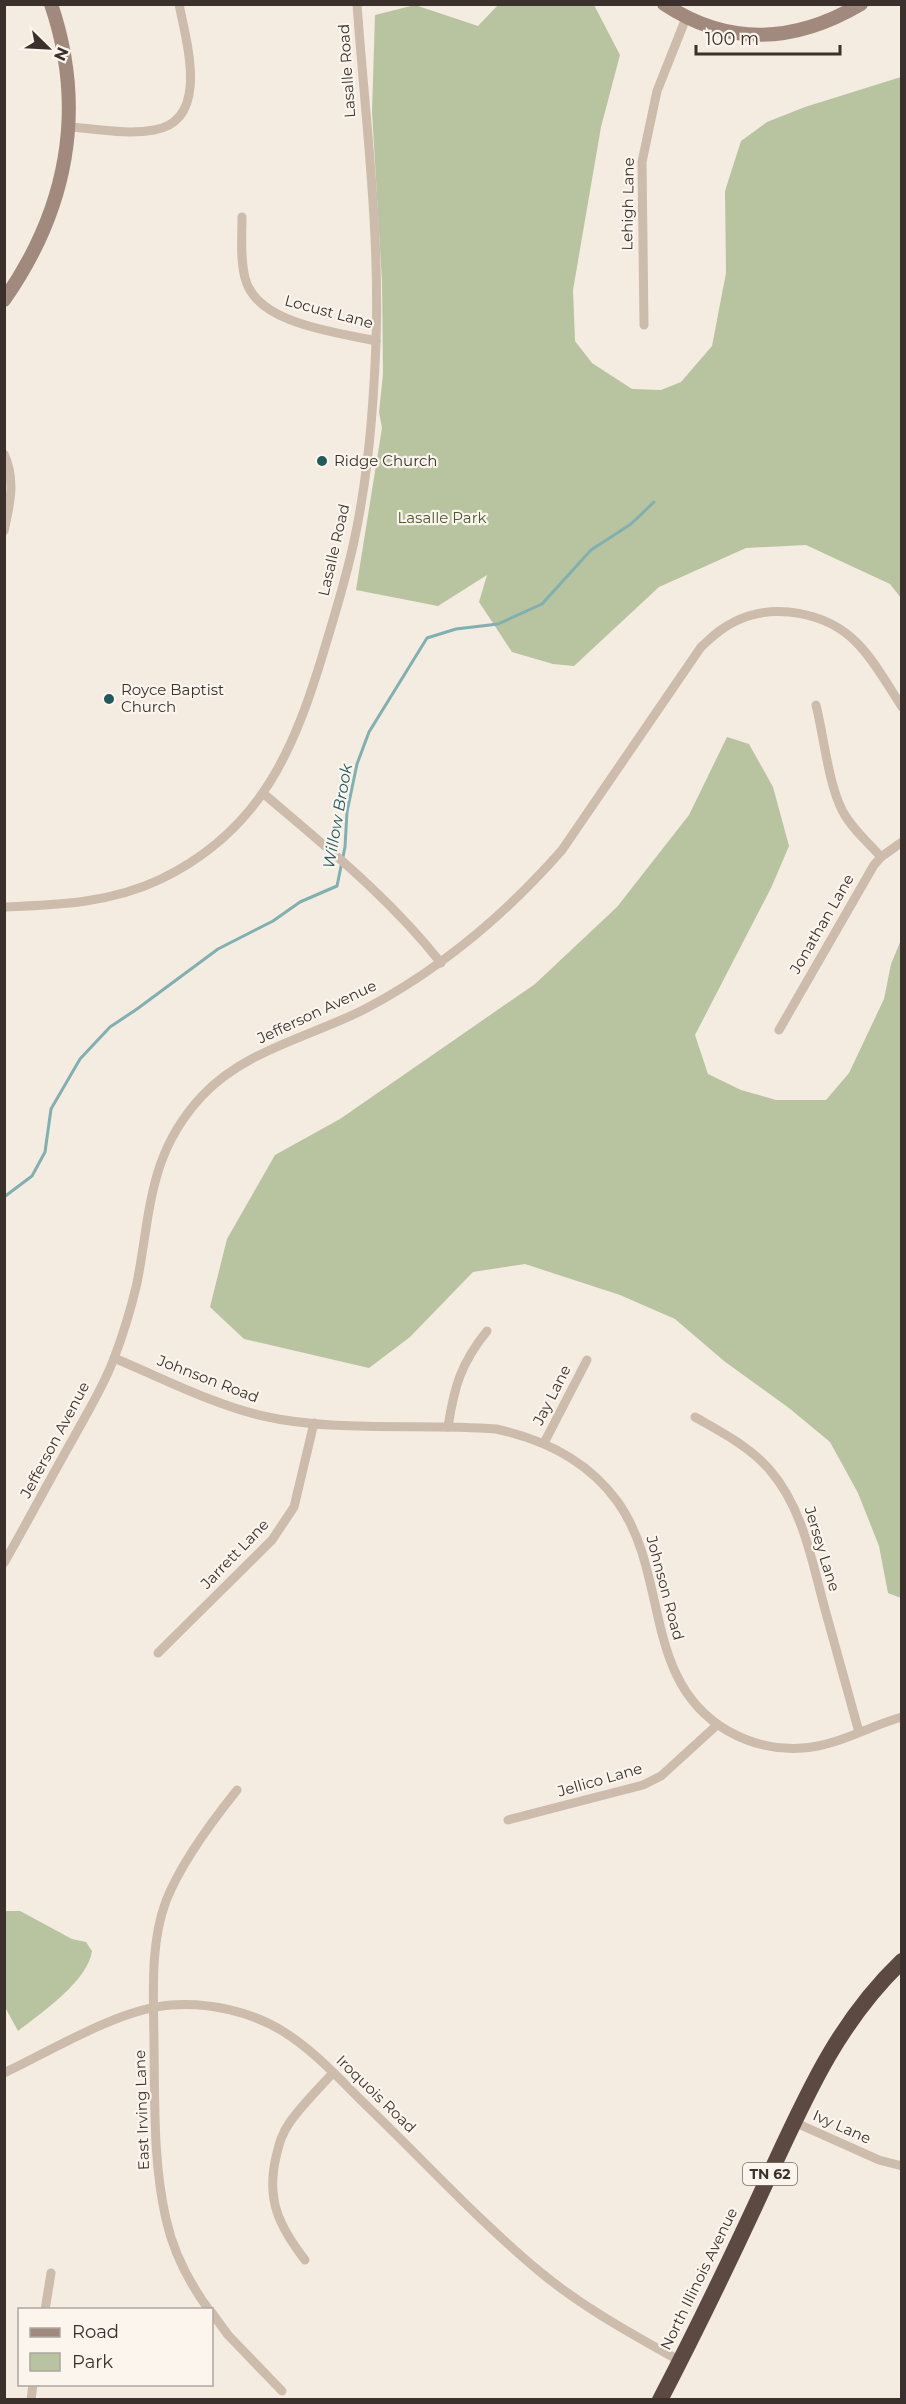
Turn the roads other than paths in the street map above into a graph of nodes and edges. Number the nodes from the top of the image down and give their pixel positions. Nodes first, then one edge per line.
1 (51, 4) edge
2 (179, 4) edge
3 (357, 4) edge
4 (664, 4) edge
5 (861, 4) edge
6 (686, 18) junction
7 (70, 127) junction
8 (242, 217) dead end
9 (4, 300) edge
10 (644, 325) dead end
11 (376, 340) junction
12 (4, 454) edge
13 (4, 531) edge
14 (816, 705) dead end
15 (902, 707) edge
16 (264, 794) junction
17 (902, 842) edge
18 (881, 857) junction
19 (4, 907) edge
20 (441, 963) junction
21 (779, 1030) dead end
22 (487, 1331) dead end
23 (114, 1358) junction
24 (587, 1360) dead end
25 (694, 1417) dead end
26 (314, 1423) junction
27 (448, 1427) junction
28 (544, 1443) junction
29 (4, 1563) edge
30 (158, 1653) dead end
31 (902, 1717) edge
32 (717, 1725) junction
33 (859, 1732) junction
34 (237, 1790) dead end
35 (508, 1820) dead end
36 (902, 1961) edge
37 (154, 2007) junction
38 (4, 2073) edge
39 (333, 2073) junction
40 (794, 2122) junction
41 (902, 2166) edge
42 (305, 2260) dead end
43 (51, 2273) dead end
44 (45, 2308) edge
45 (208, 2308) edge
46 (213, 2315) edge
47 (680, 2361) junction
48 (282, 2391) dead end
49 (660, 2400) edge

1 - 7 street
2 - 7 street
3 - 11 street, Lasalle Road
4 - 6 street
5 - 6 street
6 - 10 street, Lehigh Lane
7 - 9 street
8 - 11 street, Locust Lane
11 - 16 street, Lasalle Road
12 - 13 street
14 - 18 street
15 - 20 street, Jefferson Avenue
16 - 19 street, Lasalle Road
16 - 20 street
17 - 18 street, Jonathan Lane
18 - 21 street, Jonathan Lane
20 - 23 street, Jefferson Avenue
22 - 27 street
23 - 26 street, Johnson Road
23 - 29 street, Jefferson Avenue
24 - 28 street, Jay Lane
25 - 33 street, Jersey Lane
26 - 27 street, Johnson Road
26 - 30 street, Jarrett Lane
27 - 28 street, Johnson Road
28 - 32 street, Johnson Road
31 - 33 street, Johnson Road
32 - 33 street, Johnson Road
32 - 35 street, Jellico Lane
34 - 37 street, East Irving Lane
36 - 40 highway, North Illinois Avenue / TN 62
37 - 38 street, Iroquois Road
37 - 39 street, Iroquois Road
37 - 45 street, East Irving Lane
39 - 42 street
39 - 47 street, Iroquois Road
40 - 41 street, Ivy Lane
40 - 47 highway, North Illinois Avenue / TN 62
43 - 44 street
46 - 48 street, East Irving Lane
47 - 49 highway, North Illinois Avenue / TN 62

